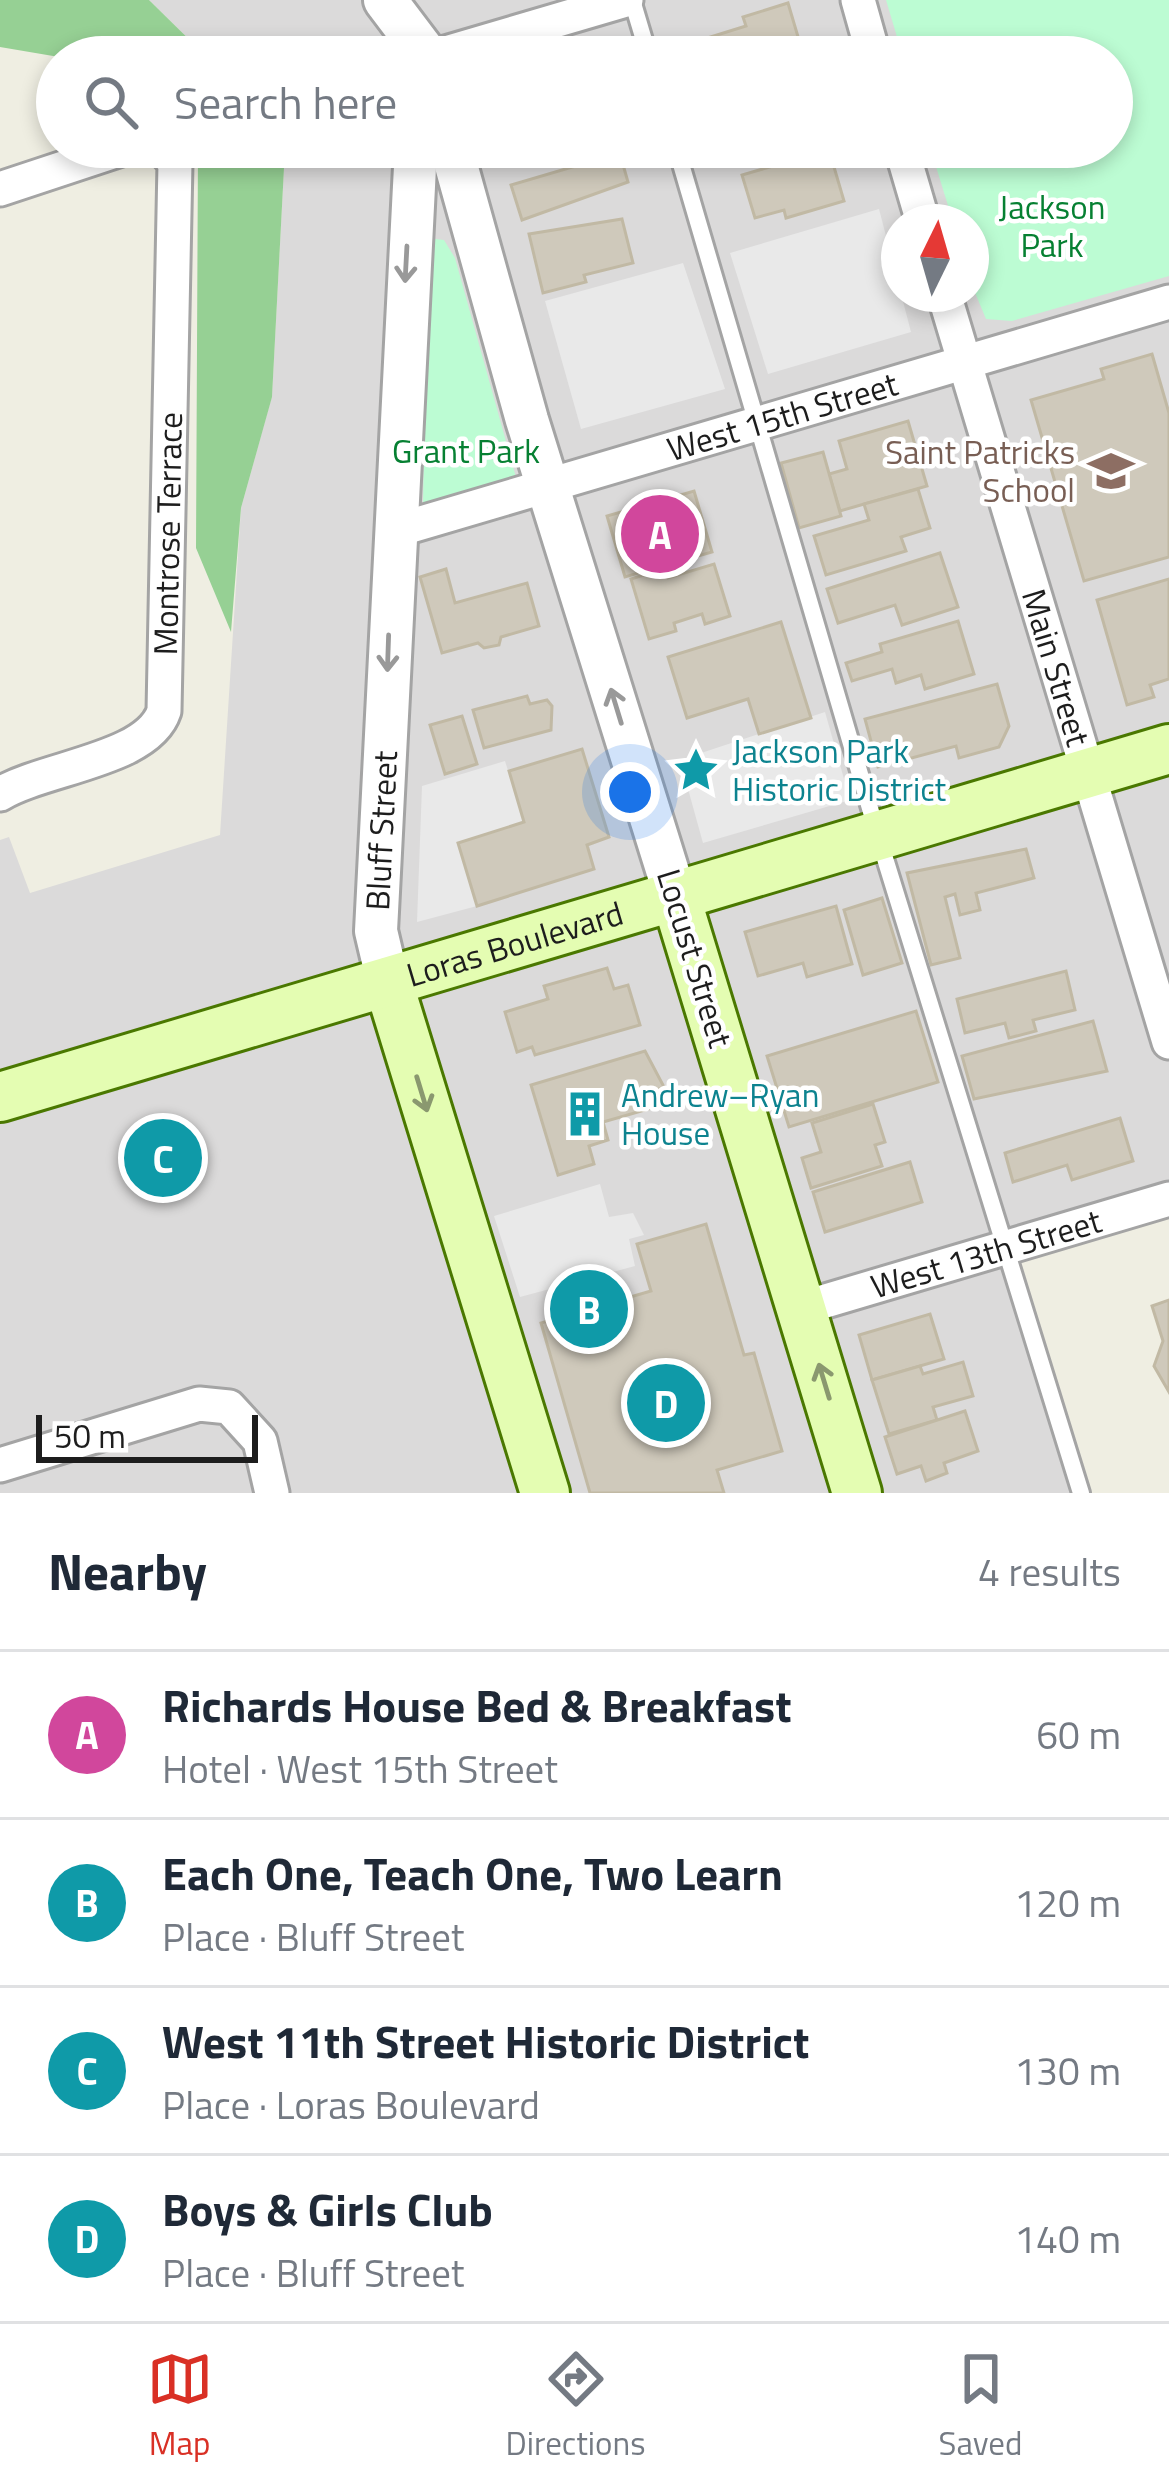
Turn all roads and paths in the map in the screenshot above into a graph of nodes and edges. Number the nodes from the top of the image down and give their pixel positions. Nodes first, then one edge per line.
1 (386, 0) edge
2 (629, 0) edge
3 (858, 0) edge
4 (414, 36) edge
5 (503, 36) edge
6 (642, 36) edge
7 (868, 36) edge
8 (62, 168) edge
9 (168, 168) edge
10 (413, 168) edge
11 (414, 168) edge
12 (456, 168) edge
13 (682, 168) edge
14 (907, 168) edge
15 (0, 188) edge
16 (918, 204) edge
17 (472, 236) junction
18 (1169, 302) edge
19 (949, 312) edge
20 (963, 362) junction
21 (758, 423) junction
22 (547, 486) junction
23 (394, 531) junction
24 (1169, 749) edge
25 (1090, 775) junction
26 (0, 794) edge
27 (879, 839) junction
28 (676, 898) junction
29 (388, 982) junction
30 (1169, 1042) edge
31 (0, 1097) edge
32 (1169, 1199) edge
33 (1008, 1247) junction
34 (802, 1308) junction
35 (0, 1465) edge
36 (272, 1493) edge
37 (545, 1493) edge
38 (857, 1493) edge
39 (1081, 1493) edge

1 - 4 street
2 - 5 street
2 - 6 lane
3 - 7 street
8 - 15 street
9 - 26 street, Montrose Terrace
10 -> 23 street, Bluff Street
11 - 17 street
12 - 17 street, Locust Street
13 - 21 lane
14 - 16 street
17 - 22 street, Locust Street
18 - 20 street, West 15th Street
19 - 20 street, Main Street
20 - 21 street, West 15th Street
20 - 25 street, Main Street
21 - 22 street, West 15th Street
21 - 27 lane
22 - 23 street, West 15th Street
28 -> 22 street, Locust Street
23 -> 29 street, Bluff Street
24 - 25 main road, Loras Boulevard
25 - 27 main road, Loras Boulevard
25 - 30 street, Main Street
27 - 28 main road, Loras Boulevard
27 - 33 lane
28 - 29 main road, Loras Boulevard
28 - 34 main road, Locust Street
29 - 31 main road, Loras Boulevard
29 -> 37 main road, Bluff Street
32 - 33 street, West 13th Street
33 - 34 street, West 13th Street
33 - 39 lane
38 -> 34 main road, Locust Street
35 - 36 street

